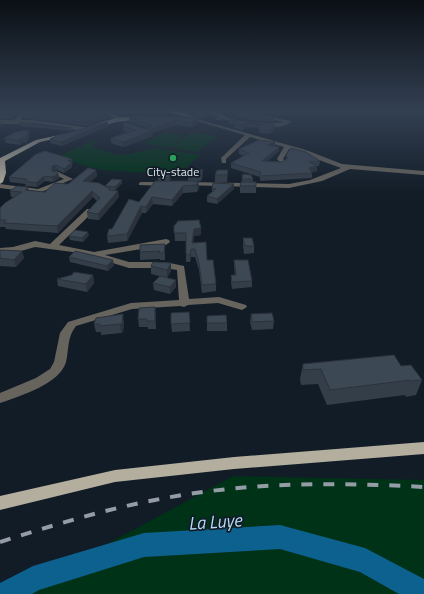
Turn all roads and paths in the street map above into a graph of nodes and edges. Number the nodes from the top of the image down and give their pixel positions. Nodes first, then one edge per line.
1 (47, 139) edge
2 (245, 139) edge
3 (262, 139) edge
4 (288, 146) junction
5 (224, 162) dead end
6 (283, 162) edge
7 (348, 167) junction
8 (56, 173) edge
9 (424, 173) edge
10 (0, 182) edge
11 (141, 184) dead end
12 (0, 186) edge
13 (90, 212) edge
14 (166, 242) dead end
15 (53, 246) junction
16 (0, 251) edge
17 (95, 254) junction
18 (184, 304) junction
19 (242, 307) dead end
20 (0, 398) edge
21 (424, 448) edge
22 (0, 504) edge

1 - 10 main road
2 - 5 street
3 - 4 street
4 - 6 street
4 - 7 street
7 - 9 street
7 - 11 street
8 - 12 street
13 - 15 street
14 - 17 street
15 - 16 street
15 - 17 street
17 - 18 street
18 - 19 street
18 - 20 street
21 - 22 main road

